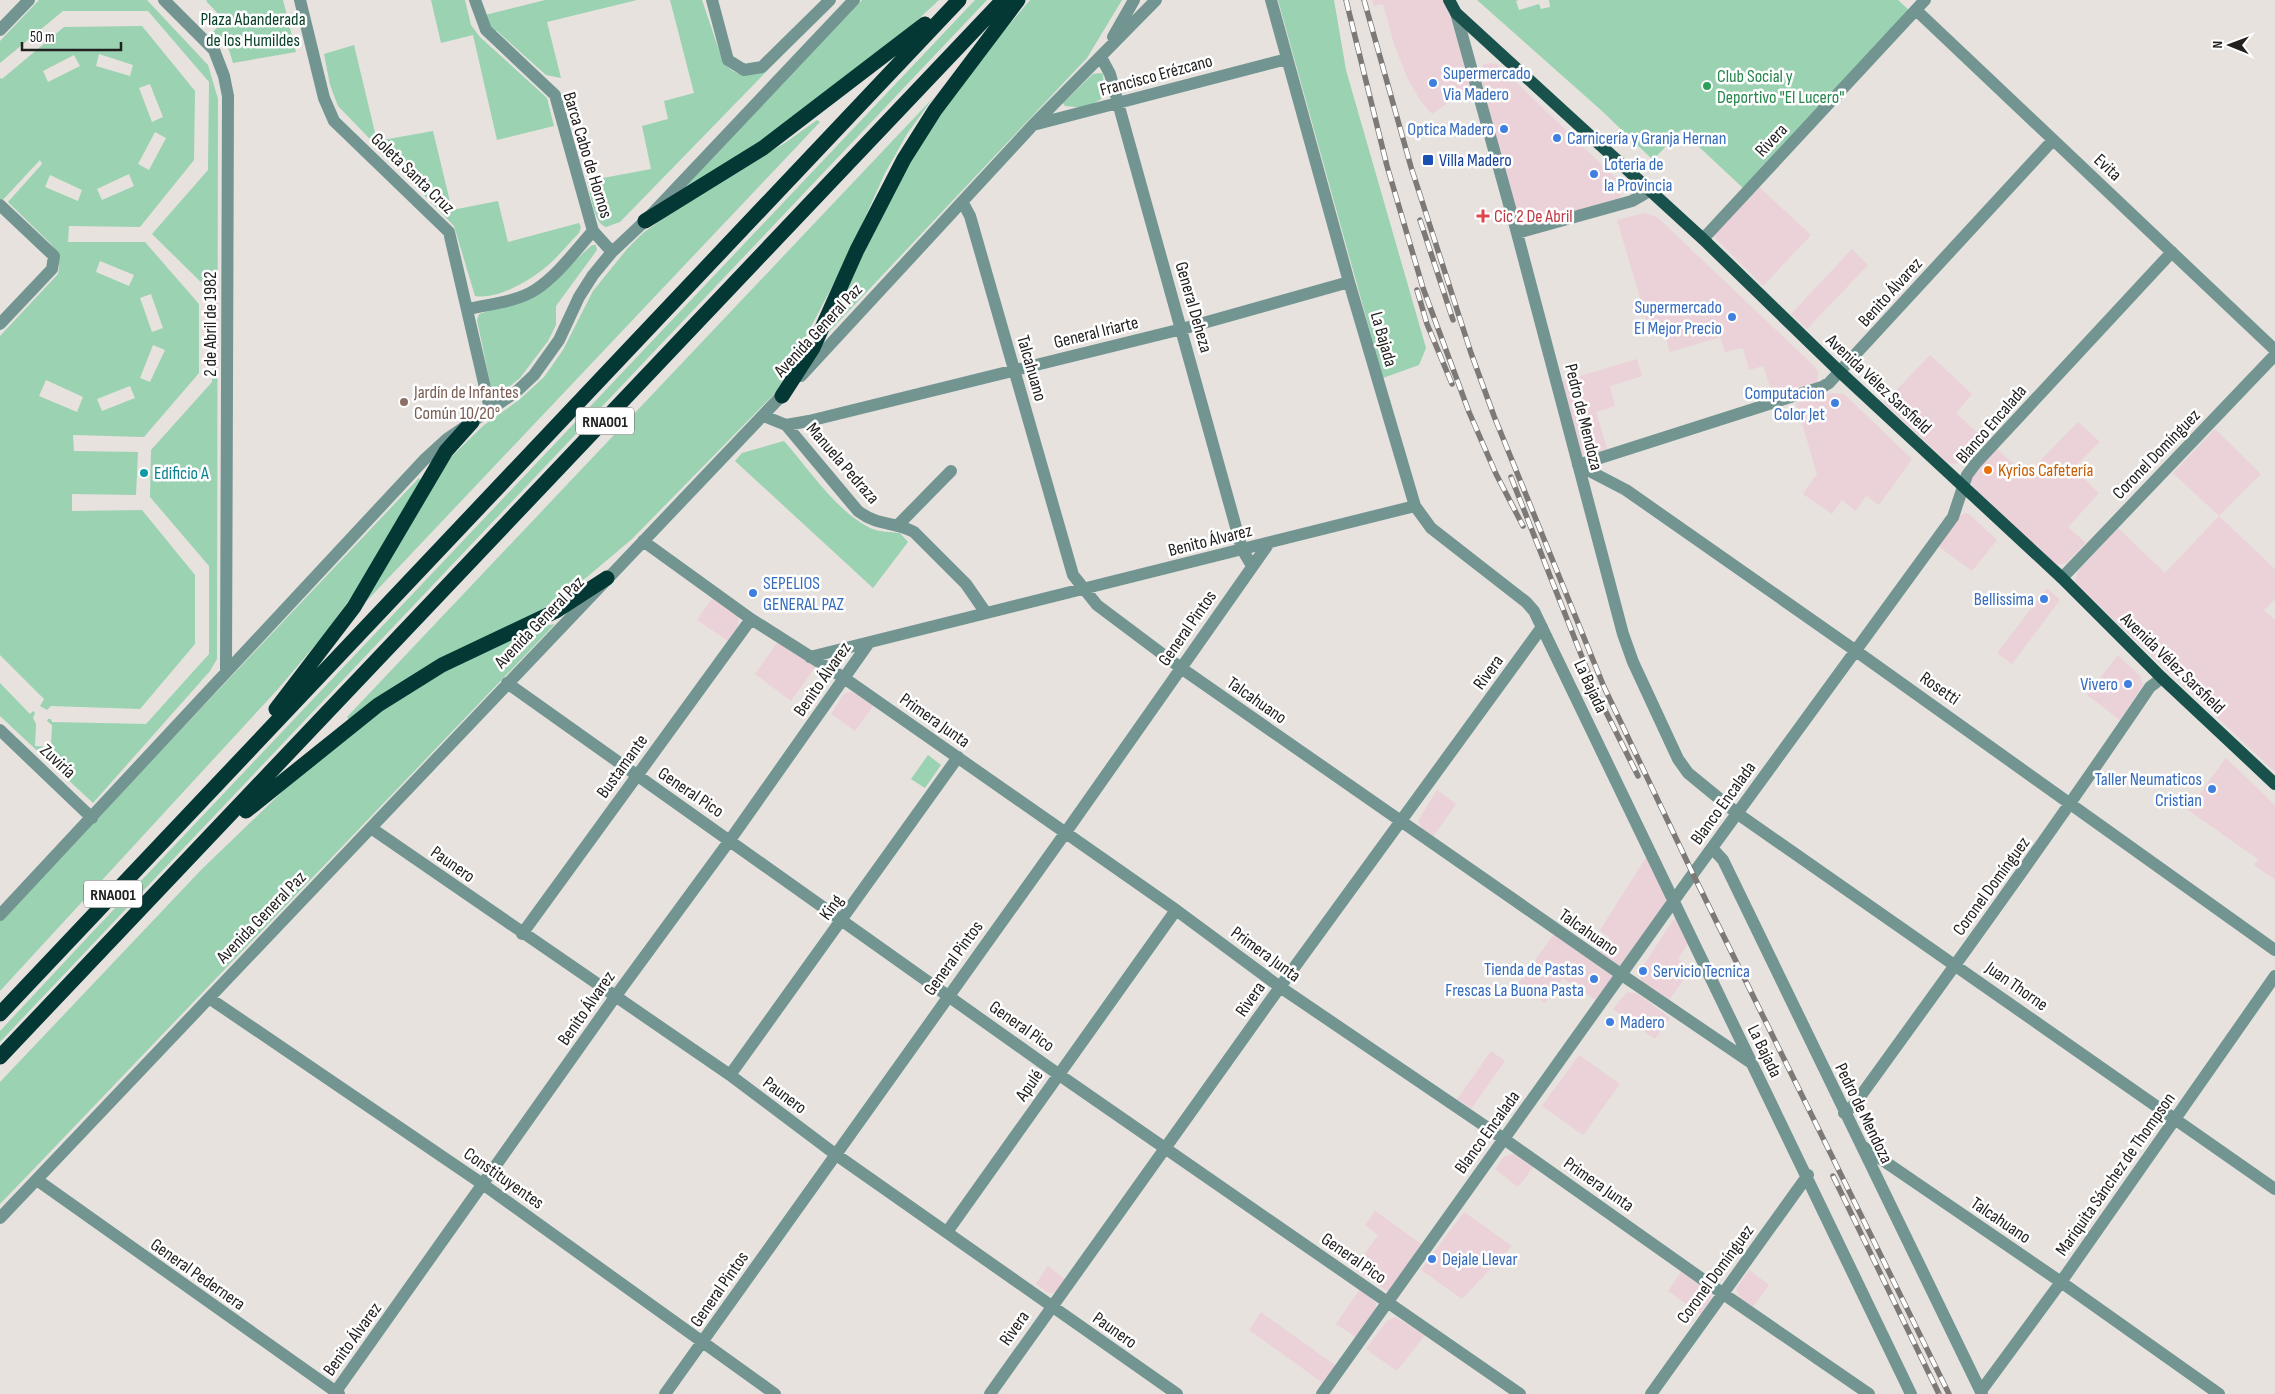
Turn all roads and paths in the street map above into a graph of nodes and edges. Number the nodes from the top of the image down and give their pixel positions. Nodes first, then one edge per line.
1 (29, 0) edge
2 (164, 0) edge
3 (300, 0) edge
4 (475, 0) edge
5 (712, 0) edge
6 (830, 0) edge
7 (854, 0) edge
8 (958, 0) edge
9 (1003, 0) edge
10 (1018, 0) edge
11 (1134, 0) edge
12 (1156, 0) edge
13 (1270, 0) edge
14 (1449, 0) edge
15 (1921, 5) edge
16 (1456, 13) junction
17 (0, 30) edge
18 (1102, 54) junction
19 (1287, 59) junction
20 (1118, 103) junction
21 (1034, 125) junction
22 (2053, 140) junction
23 (1651, 190) junction
24 (963, 203) junction
25 (0, 205) edge
26 (645, 221) junction
27 (593, 231) junction
28 (1517, 233) junction
29 (1703, 239) junction
30 (612, 252) junction
31 (2172, 252) junction
32 (1349, 282) junction
33 (468, 309) junction
34 (0, 324) edge
35 (1182, 328) junction
36 (2275, 350) edge
37 (2275, 355) edge
38 (1014, 370) junction
39 (1840, 372) junction
40 (782, 396) junction
41 (490, 409) junction
42 (764, 416) junction
43 (472, 422) junction
44 (786, 425) junction
45 (1578, 465) junction
46 (951, 471) dead end
47 (1964, 486) junction
48 (1416, 506) junction
49 (897, 526) junction
50 (643, 541) junction
51 (1269, 543) junction
52 (1242, 549) junction
53 (1252, 566) junction
54 (607, 578) junction
55 (2062, 578) junction
56 (1083, 590) junction
57 (986, 613) junction
58 (750, 619) junction
59 (1542, 627) junction
60 (868, 644) junction
61 (1856, 651) junction
62 (810, 657) junction
63 (1181, 668) junction
64 (226, 671) junction
65 (844, 678) junction
66 (2162, 678) junction
67 (507, 683) junction
68 (0, 730) edge
69 (958, 757) junction
70 (226, 774) junction
71 (636, 777) junction
72 (2275, 784) edge
73 (2072, 803) junction
74 (1738, 814) junction
75 (92, 818) junction
76 (1401, 822) junction
77 (371, 828) junction
78 (1066, 832) junction
79 (730, 840) junction
80 (206, 842) junction
81 (1712, 848) junction
82 (1673, 901) junction
83 (1176, 910) junction
84 (1, 912) edge
85 (843, 920) junction
86 (522, 934) junction
87 (2275, 950) edge
88 (1956, 965) junction
89 (1622, 975) junction
90 (2275, 976) edge
91 (1280, 986) junction
92 (948, 996) junction
93 (615, 997) junction
94 (208, 998) junction
95 (0, 1014) edge
96 (0, 1058) edge
97 (1752, 1063) junction
98 (1058, 1074) junction
99 (730, 1075) junction
100 (1844, 1112) junction
101 (2175, 1118) junction
102 (1504, 1139) junction
103 (1860, 1145) junction
104 (1165, 1148) junction
105 (835, 1154) junction
106 (1808, 1175) junction
107 (37, 1180) junction
108 (484, 1185) junction
109 (2275, 1189) edge
110 (0, 1218) edge
111 (946, 1232) junction
112 (2061, 1282) junction
113 (1722, 1293) junction
114 (1388, 1302) junction
115 (1051, 1306) junction
116 (703, 1341) junction
117 (337, 1393) edge
118 (1982, 1393) edge
119 (666, 1394) edge
120 (775, 1394) edge
121 (990, 1394) edge
122 (1177, 1394) edge
123 (1322, 1394) edge
124 (1520, 1394) edge
125 (1651, 1394) edge
126 (1869, 1394) edge
127 (1912, 1394) edge
128 (2219, 1394) edge

1 - 17 street
2 - 64 street, 2 de Abril de 1982
3 - 33 street, Goleta Santa Cruz
4 - 27 street, Barca Cabo de Hornos
5 - 6 street
7 - 26 street
8 - 26 highway
8 - 70 highway, RNA001
9 - 80 highway, RNA001
10 - 40 highway
11 - 18 street, Avenida General Paz
12 - 18 street, Avenida General Paz
13 - 19 street, La Bajada
14 - 16 main road, Pedro de Mendoza
15 - 22 street, Evita
15 - 29 street, Rivera
16 - 23 main road, Avenida Vélez Sarsfield
16 - 28 street, Pedro de Mendoza
18 - 20 street, General Deheza
18 - 21 street, Avenida General Paz
19 - 20 street, Francisco Erézcano
19 - 32 street, La Bajada
20 - 21 street, Francisco Erézcano
20 - 35 street, General Deheza
21 - 24 street, Avenida General Paz
22 - 31 street, Evita
22 - 39 street, Benito Álvarez
23 - 28 street
23 - 29 main road, Avenida Vélez Sarsfield
24 - 38 street, Talcahuano
24 - 40 street, Avenida General Paz
25 - 34 street
26 - 30 street
27 - 30 street, Barca Cabo de Hornos
27 - 33 street
28 - 45 street, Pedro de Mendoza
29 - 39 main road, Avenida Vélez Sarsfield
30 - 41 street
31 - 36 street, Evita
31 - 47 street, Blanco Encalada
32 - 35 street, General Iriarte
32 - 48 street, La Bajada
33 - 41 street, Goleta Santa Cruz
35 - 38 street, General Iriarte
35 - 52 street, General Deheza
37 - 55 street, Coronel Domínguez
38 - 44 street, General Iriarte
38 - 56 street, Talcahuano
39 - 45 street, Benito Álvarez
39 - 47 main road, Avenida Vélez Sarsfield
40 - 42 street, Avenida General Paz
41 - 43 street
42 - 44 street
42 - 50 street, Avenida General Paz
43 - 64 street
43 - 70 highway
44 - 49 street, Manuela Pedraza
45 - 61 street, Rosetti
45 - 74 street, Pedro de Mendoza
46 - 49 street
47 - 55 main road, Avenida Vélez Sarsfield
47 - 61 street, Blanco Encalada
48 - 51 street, Benito Álvarez
48 - 59 street, La Bajada
49 - 57 street, Manuela Pedraza
50 - 54 street, Avenida General Paz
50 - 58 street, Primera Junta
51 - 52 street, Benito Álvarez
51 - 53 street, General Pintos
52 - 53 street, General Deheza
52 - 56 street, Benito Álvarez
53 - 63 street, General Pintos
54 - 67 street, Avenida General Paz
54 - 80 highway
55 - 66 main road, Avenida Vélez Sarsfield
56 - 57 street, Benito Álvarez
56 - 63 street, Talcahuano
57 - 60 street, Benito Álvarez
58 - 62 street, Primera Junta
58 - 71 street, Bustamante
59 - 76 street, Rivera
59 - 82 street, La Bajada
60 - 62 street, Benito Álvarez
60 - 65 street, Benito Álvarez
61 - 73 street, Rosetti
61 - 74 street, Blanco Encalada
62 - 65 street, Primera Junta
63 - 76 street, Talcahuano
63 - 78 street, General Pintos
64 - 75 street
65 - 69 street, Primera Junta
65 - 79 street, Benito Álvarez
66 - 72 main road, Avenida Vélez Sarsfield
66 - 73 street, Coronel Domínguez
67 - 71 street, General Pico
67 - 77 street, Avenida General Paz
68 - 75 street, Zuviría
69 - 78 street, Primera Junta
69 - 85 street, King
70 - 95 highway, RNA001
71 - 79 street, General Pico
71 - 86 street, Bustamante
73 - 87 street, Rosetti
73 - 88 street, Coronel Domínguez
74 - 81 street, Blanco Encalada
74 - 88 street, Juan Thorne
75 - 84 street
76 - 89 street, Talcahuano
76 - 91 street, Rivera
77 - 86 street, Paunero
77 - 94 street, Avenida General Paz
78 - 83 street, Primera Junta
78 - 92 street, General Pintos
79 - 85 street, General Pico
79 - 93 street, Benito Álvarez
80 - 96 highway, RNA001
81 - 82 street, Blanco Encalada
81 - 100 street, Pedro de Mendoza
82 - 89 street, Blanco Encalada
82 - 97 street, La Bajada
83 - 91 street, Primera Junta
83 - 98 street, Apulé
85 - 92 street, General Pico
85 - 99 street, King
86 - 93 street, Paunero
88 - 100 street, Coronel Domínguez
88 - 101 street, Juan Thorne
89 - 97 street, Talcahuano
89 - 102 street, Blanco Encalada
90 - 101 street, Mariquita Sánchez de Thompson
91 - 102 street, Primera Junta
91 - 104 street, Rivera
92 - 98 street, General Pico
92 - 105 street, General Pintos
93 - 99 street, Paunero
93 - 108 street, Benito Álvarez
94 - 107 street, Avenida General Paz
94 - 108 street, Constituyentes
97 - 106 street, La Bajada
98 - 104 street, General Pico
98 - 111 street, Apulé
99 - 105 street, Paunero
100 - 103 street, Pedro de Mendoza
101 - 109 street, Juan Thorne
101 - 112 street, Mariquita Sánchez de Thompson
102 - 113 street, Primera Junta
102 - 114 street, Blanco Encalada
103 - 112 street, Talcahuano
103 - 118 street, Pedro de Mendoza
104 - 114 street, General Pico
104 - 115 street, Rivera
105 - 111 street, Paunero
105 - 116 street, General Pintos
106 - 113 street, Coronel Domínguez
106 - 127 street, La Bajada
107 - 110 street, Avenida General Paz
107 - 117 street, General Pedernera
108 - 116 street, Constituyentes
108 - 117 street, Benito Álvarez
111 - 115 street, Paunero
112 - 118 street, Mariquita Sánchez de Thompson
112 - 128 street, Talcahuano
113 - 125 street, Coronel Domínguez
113 - 126 street, Primera Junta
114 - 123 street, Blanco Encalada
114 - 124 street, General Pico
115 - 121 street, Rivera
115 - 122 street, Paunero
116 - 119 street, General Pintos
116 - 120 street, Constituyentes

